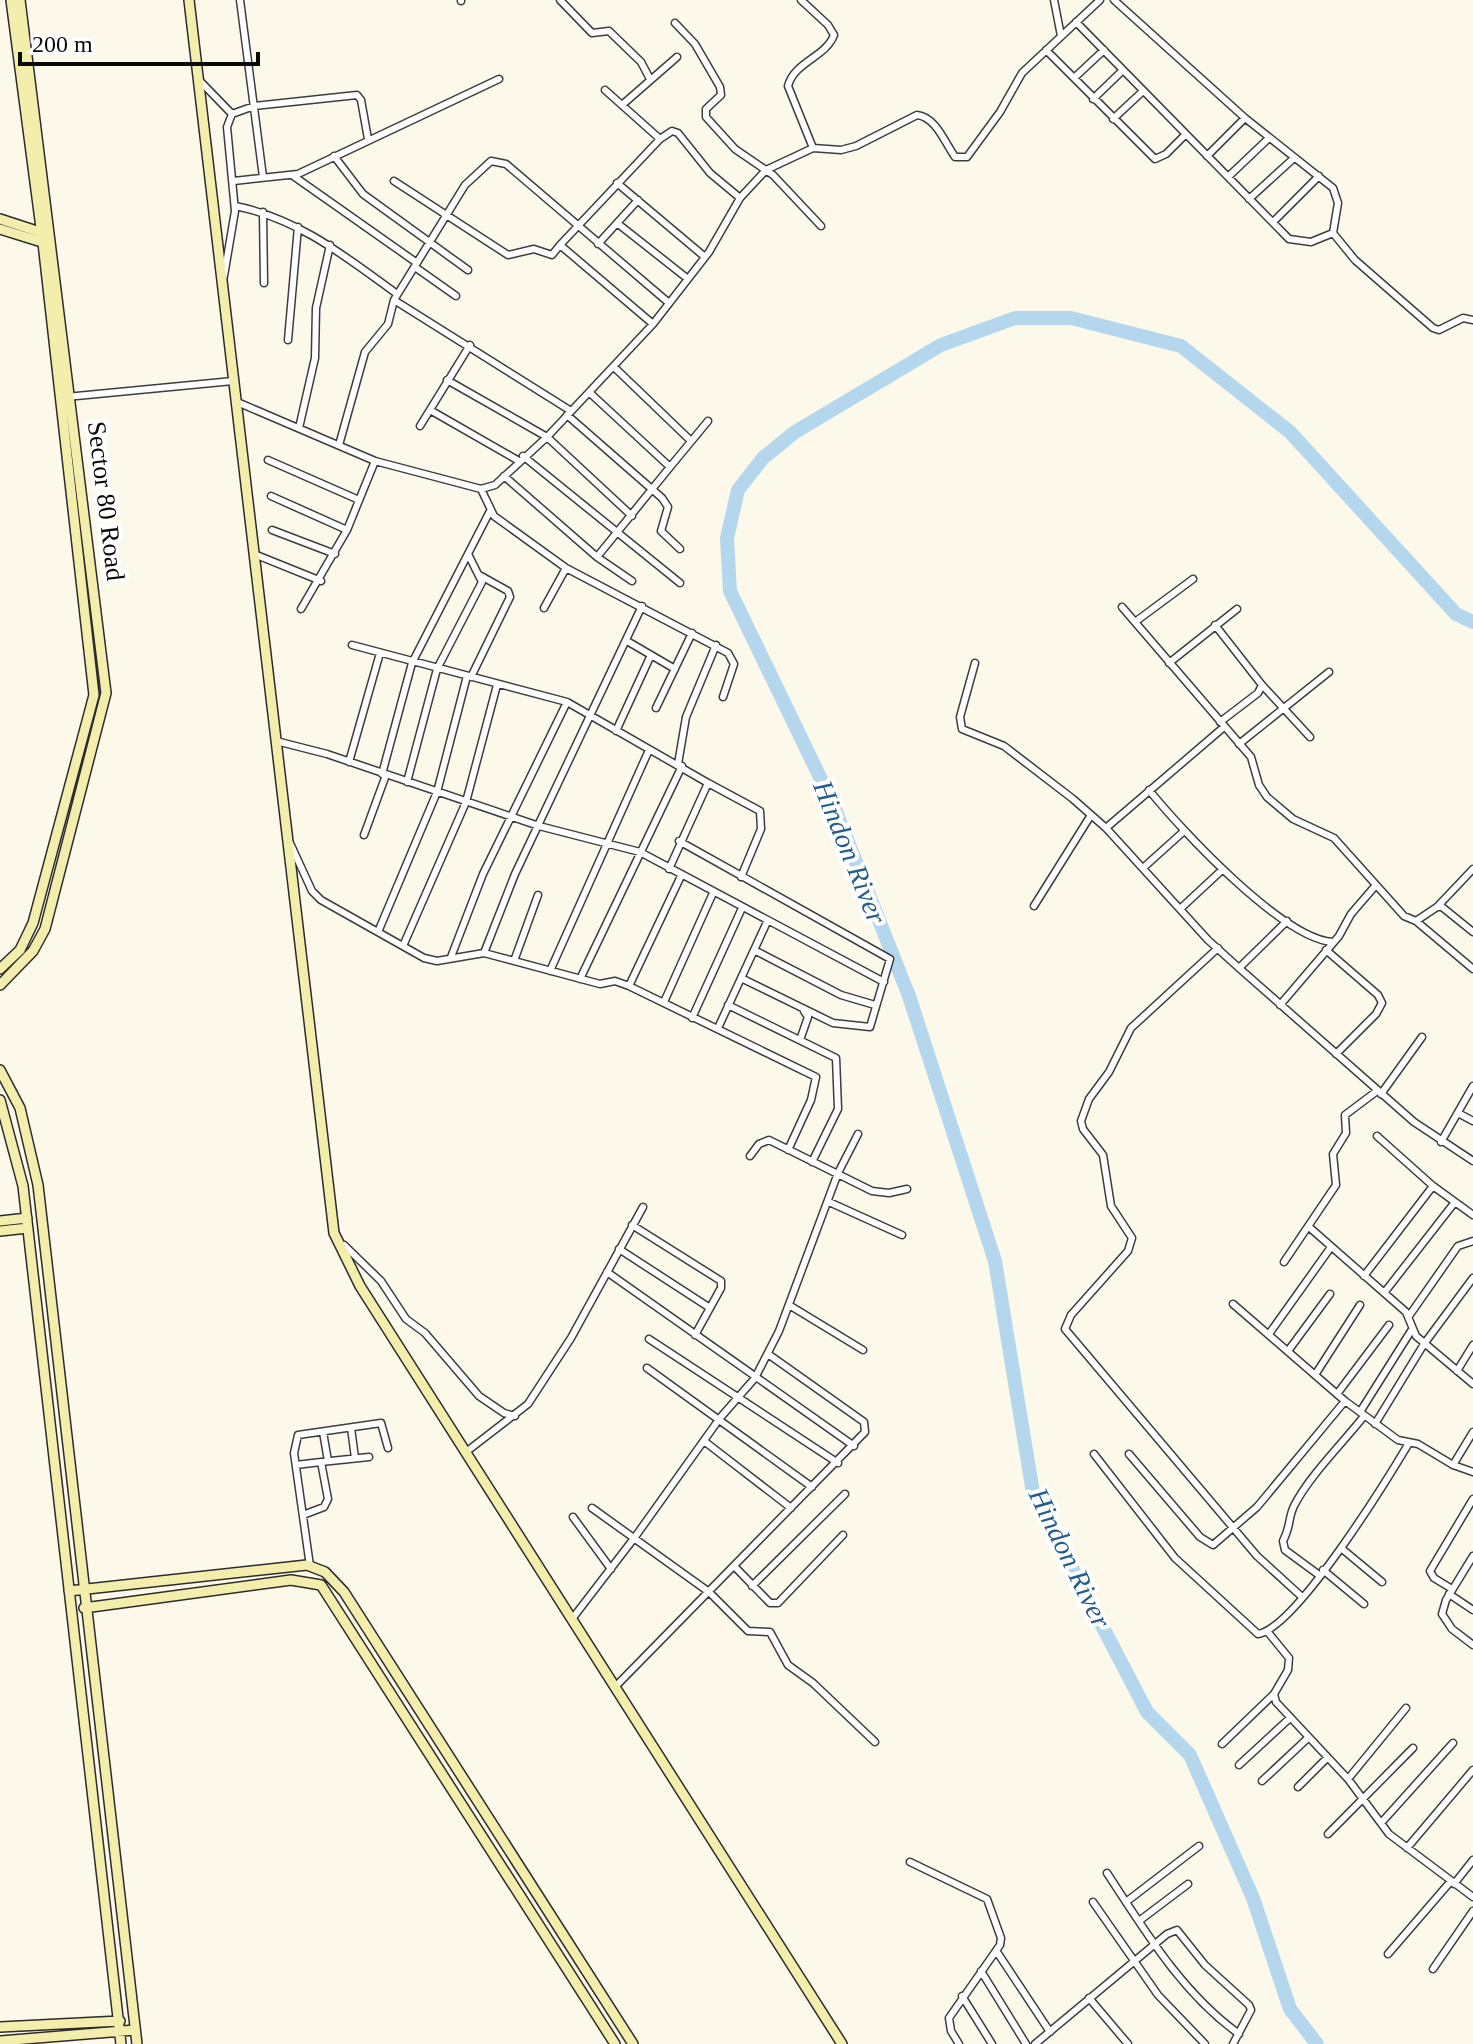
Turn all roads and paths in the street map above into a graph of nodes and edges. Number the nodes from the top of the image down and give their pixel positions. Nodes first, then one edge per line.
1 (11, 0) edge
2 (20, 0) edge
3 (189, 0) edge
4 (240, 0) edge
5 (560, 0) edge
6 (801, 0) edge
7 (1054, 0) edge
8 (1100, 0) edge
9 (1114, 0) edge
10 (1076, 22) junction
11 (675, 23) dead end
12 (1061, 36) junction
13 (1046, 50) junction
14 (1104, 50) junction
15 (677, 57) dead end
16 (1123, 70) junction
17 (1074, 78) junction
18 (499, 79) dead end
19 (650, 79) junction
20 (199, 80) junction
21 (605, 90) dead end
22 (1143, 91) junction
23 (1093, 99) junction
24 (622, 105) junction
25 (254, 106) junction
26 (232, 114) junction
27 (1245, 118) junction
28 (1113, 119) junction
29 (1186, 134) junction
30 (1269, 138) junction
31 (368, 139) junction
32 (660, 139) junction
33 (813, 148) junction
34 (334, 156) junction
35 (1207, 156) junction
36 (1294, 158) junction
37 (766, 170) junction
38 (292, 175) junction
39 (1319, 176) junction
40 (263, 177) junction
41 (1228, 177) junction
42 (234, 181) junction
43 (394, 181) dead end
44 (617, 183) junction
45 (740, 198) junction
46 (1249, 199) junction
47 (638, 200) junction
48 (235, 206) junction
49 (263, 212) junction
50 (444, 216) junction
51 (0, 219) edge
52 (1273, 222) junction
53 (617, 223) junction
54 (576, 225) junction
55 (821, 226) dead end
56 (298, 227) junction
57 (0, 229) edge
58 (1333, 233) junction
59 (47, 239) junction
60 (429, 243) junction
61 (598, 244) junction
62 (330, 245) junction
63 (560, 245) junction
64 (705, 257) junction
65 (416, 265) junction
66 (468, 270) dead end
67 (224, 276) junction
68 (688, 279) junction
69 (264, 283) dead end
70 (456, 296) dead end
71 (395, 297) junction
72 (669, 303) junction
73 (1473, 320) edge
74 (653, 324) junction
75 (288, 340) dead end
76 (470, 345) junction
77 (614, 367) junction
78 (447, 380) junction
79 (233, 381) junction
80 (590, 393) junction
81 (66, 397) junction
82 (237, 402) junction
83 (430, 410) junction
84 (569, 413) junction
85 (708, 421) dead end
86 (420, 426) dead end
87 (299, 428) junction
88 (547, 437) junction
89 (691, 441) junction
90 (339, 445) junction
91 (521, 459) junction
92 (268, 460) dead end
93 (375, 461) junction
94 (670, 467) junction
95 (504, 476) junction
96 (481, 489) junction
97 (653, 489) junction
98 (271, 496) dead end
99 (359, 500) junction
100 (490, 511) junction
101 (632, 516) junction
102 (272, 530) dead end
103 (347, 530) junction
104 (616, 534) junction
105 (680, 549) dead end
106 (254, 554) junction
107 (335, 554) junction
108 (468, 554) junction
109 (597, 557) junction
110 (566, 568) junction
111 (481, 576) junction
112 (1193, 579) dead end
113 (321, 581) junction
114 (632, 581) dead end
115 (680, 583) dead end
116 (642, 606) junction
117 (1122, 607) dead end
118 (544, 608) dead end
119 (301, 609) dead end
120 (1237, 609) dead end
121 (1135, 622) junction
122 (1215, 625) junction
123 (692, 633) junction
124 (627, 641) junction
125 (352, 645) dead end
126 (716, 645) junction
127 (380, 653) junction
128 (651, 655) junction
129 (412, 663) junction
130 (975, 663) dead end
131 (1169, 663) junction
132 (437, 669) junction
133 (675, 669) junction
134 (1329, 672) dead end
135 (469, 676) junction
136 (497, 685) junction
137 (1262, 685) junction
138 (723, 697) dead end
139 (567, 702) junction
140 (656, 708) dead end
141 (1284, 708) junction
142 (592, 717) junction
143 (1222, 724) junction
144 (616, 731) junction
145 (1310, 737) dead end
146 (276, 741) junction
147 (1239, 744) junction
148 (649, 750) junction
149 (349, 762) junction
150 (680, 765) junction
151 (384, 774) junction
152 (407, 782) junction
153 (708, 783) junction
154 (1149, 790) junction
155 (437, 792) junction
156 (466, 802) junction
157 (1091, 815) junction
158 (514, 817) junction
159 (539, 826) junction
160 (1106, 828) junction
161 (1183, 832) junction
162 (287, 835) junction
163 (364, 835) dead end
164 (679, 841) junction
165 (606, 844) junction
166 (640, 852) junction
167 (48, 868) junction
168 (1143, 868) junction
169 (669, 869) junction
170 (1473, 869) edge
171 (1222, 870) junction
172 (59, 871) junction
173 (681, 876) junction
174 (741, 877) junction
175 (1376, 885) junction
176 (713, 893) junction
177 (538, 895) dead end
178 (1034, 906) dead end
179 (1437, 907) junction
180 (742, 908) junction
181 (1180, 909) junction
182 (1287, 921) junction
183 (1416, 921) junction
184 (767, 922) junction
185 (378, 932) junction
186 (1473, 932) edge
187 (1333, 942) junction
188 (403, 946) junction
189 (1218, 948) junction
190 (754, 950) junction
191 (1326, 950) junction
192 (484, 953) junction
193 (451, 957) junction
194 (514, 961) junction
195 (1239, 968) junction
196 (0, 969) edge
197 (1473, 969) edge
198 (550, 971) junction
199 (741, 978) junction
200 (580, 979) junction
201 (884, 982) junction
202 (0, 985) edge
203 (629, 986) junction
204 (664, 1002) junction
205 (728, 1005) junction
206 (875, 1005) junction
207 (1280, 1005) junction
208 (804, 1011) junction
209 (692, 1018) junction
210 (718, 1028) junction
211 (1422, 1037) dead end
212 (800, 1040) junction
213 (1336, 1054) junction
214 (0, 1070) edge
215 (1473, 1086) edge
216 (1379, 1092) junction
217 (0, 1100) edge
218 (1458, 1113) junction
219 (1473, 1121) edge
220 (858, 1134) dead end
221 (1377, 1136) dead end
222 (1441, 1142) junction
223 (788, 1150) junction
224 (750, 1156) dead end
225 (1473, 1161) edge
226 (812, 1162) junction
227 (838, 1173) junction
228 (1433, 1186) junction
229 (907, 1189) dead end
230 (829, 1202) junction
231 (1455, 1202) junction
232 (643, 1207) dead end
233 (1473, 1215) edge
234 (42, 1220) junction
235 (0, 1221) edge
236 (27, 1223) junction
237 (632, 1225) junction
238 (1309, 1227) junction
239 (0, 1231) edge
240 (334, 1233) junction
241 (902, 1235) dead end
242 (1473, 1241) edge
243 (1331, 1247) junction
244 (619, 1249) junction
245 (1284, 1262) dead end
246 (607, 1272) junction
247 (1364, 1276) junction
248 (1473, 1278) edge
249 (1384, 1293) junction
250 (1330, 1294) dead end
251 (1233, 1304) dead end
252 (789, 1305) junction
253 (1360, 1305) dead end
254 (710, 1308) junction
255 (1409, 1316) junction
256 (1389, 1325) dead end
257 (1411, 1331) junction
258 (1269, 1334) junction
259 (695, 1335) junction
260 (649, 1339) dead end
261 (1424, 1344) junction
262 (1473, 1345) edge
263 (863, 1350) dead end
264 (1288, 1351) junction
265 (768, 1354) junction
266 (647, 1368) dead end
267 (1457, 1371) junction
268 (1315, 1375) junction
269 (755, 1378) junction
270 (1473, 1384) edge
271 (1337, 1394) junction
272 (737, 1396) junction
273 (1345, 1401) junction
274 (1362, 1414) junction
275 (515, 1416) junction
276 (720, 1418) junction
277 (1375, 1424) junction
278 (351, 1428) junction
279 (323, 1432) junction
280 (1473, 1432) edge
281 (704, 1441) junction
282 (1409, 1443) junction
283 (854, 1446) junction
284 (388, 1448) dead end
285 (466, 1452) junction
286 (1094, 1454) dead end
287 (1129, 1454) dead end
288 (369, 1457) dead end
289 (355, 1458) junction
290 (325, 1462) junction
291 (838, 1463) junction
292 (296, 1465) junction
293 (1453, 1465) junction
294 (1473, 1472) edge
295 (812, 1487) junction
296 (845, 1494) dead end
297 (1473, 1499) edge
298 (592, 1508) dead end
299 (791, 1508) junction
300 (303, 1515) junction
301 (573, 1517) dead end
302 (1233, 1528) junction
303 (843, 1535) dead end
304 (635, 1537) junction
305 (1341, 1548) junction
306 (1473, 1556) edge
307 (314, 1566) junction
308 (735, 1567) junction
309 (611, 1569) junction
310 (1465, 1569) junction
311 (1321, 1572) junction
312 (1473, 1575) edge
313 (314, 1581) junction
314 (1382, 1582) dead end
315 (752, 1586) junction
316 (69, 1591) junction
317 (85, 1591) junction
318 (1451, 1591) junction
319 (709, 1592) junction
320 (1301, 1596) junction
321 (1364, 1604) dead end
322 (87, 1608) junction
323 (71, 1610) junction
324 (1473, 1610) edge
325 (572, 1619) junction
326 (1267, 1631) junction
327 (1473, 1645) edge
328 (615, 1687) junction
329 (1274, 1694) junction
330 (1406, 1708) dead end
331 (1290, 1718) junction
332 (1308, 1738) junction
333 (875, 1742) dead end
334 (1453, 1743) dead end
335 (1222, 1744) dead end
336 (1413, 1748) dead end
337 (1327, 1758) junction
338 (1239, 1765) dead end
339 (1473, 1770) edge
340 (1348, 1779) junction
341 (1262, 1781) dead end
342 (1298, 1787) dead end
343 (1365, 1800) junction
344 (1381, 1823) junction
345 (1328, 1834) dead end
346 (1199, 1846) dead end
347 (1407, 1848) junction
348 (1473, 1860) edge
349 (910, 1862) dead end
350 (1107, 1873) dead end
351 (1453, 1882) junction
352 (1188, 1884) dead end
353 (1473, 1897) edge
354 (1093, 1902) dead end
355 (1126, 1902) junction
356 (1473, 1911) edge
357 (1139, 1921) junction
358 (1154, 1944) junction
359 (997, 1952) junction
360 (1388, 1954) dead end
361 (1133, 1961) junction
362 (1433, 1969) dead end
363 (981, 1971) junction
364 (962, 1996) junction
365 (1089, 1998) junction
366 (135, 2025) junction
367 (0, 2027) edge
368 (119, 2027) junction
369 (1050, 2032) junction
370 (1239, 2034) junction
371 (0, 2041) edge
372 (121, 2044) edge
373 (137, 2044) edge
374 (615, 2044) edge
375 (633, 2044) edge
376 (842, 2044) edge
377 (959, 2044) edge
378 (992, 2044) edge
379 (1026, 2044) edge
380 (1035, 2044) edge
381 (1128, 2044) edge
382 (1205, 2044) edge
383 (1233, 2044) edge

1 - 59 street, Sector 80 Road
2 - 59 street, Sector 80 Road
3 - 20 street
4 - 25 street
5 - 19 street
6 - 33 street
7 - 12 street
8 - 10 street
9 - 27 street
10 - 12 street
10 - 14 street
11 - 37 street
12 - 13 street
13 - 17 street
13 - 33 street
14 - 16 street
14 - 17 street
15 - 19 street
16 - 22 street
16 - 23 street
17 - 23 street
18 - 31 street
19 - 24 street
20 - 26 street
20 - 67 street
21 - 24 street
22 - 28 street
22 - 29 street
23 - 28 street
24 - 32 street
25 - 26 street
25 - 31 street
25 - 40 street
26 - 42 street
27 - 30 street
27 - 35 street
28 - 29 street
29 - 35 street
30 - 36 street
30 - 41 street
31 - 34 street
32 - 44 street
32 - 45 street
33 - 37 street
34 - 38 street
34 - 60 street
35 - 41 street
36 - 39 street
36 - 46 street
37 - 45 street
37 - 55 street
38 - 40 street
38 - 65 street
39 - 52 street
39 - 58 street
40 - 42 street
41 - 46 street
42 - 48 street
43 - 50 street
44 - 47 street
44 - 54 street
45 - 64 street
46 - 52 street
47 - 53 street
47 - 64 street
48 - 49 street
48 - 67 street
49 - 56 street
49 - 69 street
50 - 54 street
50 - 60 street
50 - 63 street
51 - 59 street
52 - 58 street
53 - 61 street
53 - 68 street
54 - 61 street
54 - 63 street
56 - 62 street
56 - 75 street
57 - 59 street
58 - 73 street
59 - 81 street, Sector 80 Road
60 - 65 street
60 - 66 street
61 - 72 street
62 - 71 street
62 - 87 street
63 - 74 street
64 - 68 street
65 - 70 street
65 - 71 street
67 - 79 street
68 - 72 street
71 - 76 street
71 - 90 street
72 - 74 street
74 - 77 street
76 - 78 street
76 - 84 street
77 - 80 street
77 - 89 street
78 - 83 street
78 - 88 street
79 - 81 street
79 - 82 street
80 - 84 street
80 - 94 street
81 - 167 street, Sector 80 Road
81 - 172 street, Sector 80 Road
82 - 87 street
82 - 106 street
83 - 86 street
83 - 91 street
84 - 88 street
84 - 97 street
85 - 89 street
87 - 90 street
88 - 91 street
88 - 101 street
89 - 94 street
90 - 93 street
91 - 95 street
91 - 104 street
92 - 99 street
93 - 96 street
93 - 99 street
94 - 97 street
95 - 96 street
95 - 109 street
96 - 100 street
97 - 101 street
97 - 105 street
98 - 103 street
99 - 103 street
100 - 108 street
100 - 110 street
101 - 104 street
102 - 107 street
103 - 107 street
104 - 109 street
104 - 115 street
106 - 113 street
106 - 146 street
107 - 113 street
108 - 111 street
108 - 129 street
109 - 114 street
110 - 116 street
110 - 118 street
111 - 132 street
111 - 135 street
112 - 121 street
113 - 119 street
116 - 123 street
116 - 124 street
117 - 121 street
120 - 122 street
121 - 131 street
122 - 131 street
122 - 137 street
123 - 126 street
123 - 133 street
124 - 128 street
124 - 142 street
125 - 127 street
126 - 138 street
126 - 150 street
127 - 129 street
127 - 149 street
128 - 133 street
128 - 144 street
129 - 132 street
129 - 151 street
130 - 157 street
131 - 143 street
132 - 135 street
132 - 152 street
133 - 140 street
134 - 141 street
135 - 136 street
135 - 155 street
136 - 139 street
136 - 156 street
137 - 141 street
137 - 143 street
139 - 142 street
139 - 158 street
141 - 145 street
141 - 147 street
142 - 144 street
142 - 159 street
143 - 147 street
143 - 154 street
144 - 148 street
146 - 149 street
146 - 162 street
147 - 175 street
148 - 150 street
148 - 165 street
149 - 151 street
150 - 153 street
150 - 166 street
151 - 152 street
151 - 163 street
152 - 155 street
153 - 164 street
153 - 174 street
154 - 160 street
154 - 161 street
155 - 156 street
155 - 185 street
156 - 158 street
156 - 188 street
157 - 160 street
157 - 178 street
158 - 159 street
158 - 193 street
159 - 165 street
159 - 192 street
160 - 168 street
161 - 168 street
161 - 171 street
162 - 185 street
162 - 240 street
164 - 169 street
164 - 174 street
165 - 166 street
165 - 198 street
166 - 169 street
166 - 200 street
167 - 172 street
167 - 196 street, Sector 80 Road
168 - 181 street
169 - 173 street
170 - 179 street
171 - 181 street
171 - 182 street
172 - 202 street, Sector 80 Road
173 - 176 street
173 - 203 street
174 - 201 street
175 - 183 street
175 - 187 street
176 - 180 street
176 - 204 street
177 - 194 street
179 - 183 street
179 - 186 street
180 - 184 street
180 - 209 street
181 - 189 street
182 - 187 street
182 - 195 street
183 - 197 street
184 - 190 street
184 - 201 street
185 - 188 street
187 - 191 street
188 - 193 street
189 - 195 street
189 - 302 street
190 - 199 street
190 - 206 street
191 - 207 street
191 - 213 street
192 - 193 street
192 - 194 street
194 - 198 street
195 - 207 street
198 - 200 street
199 - 205 street
199 - 208 street
200 - 203 street
201 - 206 street
203 - 204 street
204 - 209 street
205 - 210 street
205 - 212 street
206 - 208 street
207 - 213 street
208 - 212 street
209 - 210 street
210 - 223 street
211 - 216 street
212 - 226 street
213 - 216 street
214 - 234 street
215 - 218 street
216 - 222 street
216 - 238 street
217 - 236 street
218 - 219 street
218 - 222 street
220 - 227 street
221 - 228 street
222 - 225 street
223 - 224 street
223 - 226 street
226 - 227 street
227 - 229 street
227 - 230 street
228 - 231 street
228 - 247 street
230 - 241 street
230 - 252 street
231 - 233 street
231 - 249 street
232 - 237 street
234 - 236 street
234 - 317 street
235 - 236 street
236 - 239 street
236 - 316 street
237 - 244 street
237 - 254 street
238 - 243 street
238 - 245 street
240 - 275 street
240 - 285 street
242 - 255 street
243 - 247 street
243 - 258 street
244 - 246 street
244 - 254 street
246 - 259 street
246 - 275 street
247 - 249 street
248 - 261 street
249 - 255 street
250 - 264 street
251 - 258 street
252 - 263 street
252 - 265 street
253 - 268 street
254 - 259 street
255 - 257 street
256 - 271 street
257 - 261 street
257 - 274 street
258 - 264 street
259 - 269 street
260 - 272 street
261 - 267 street
261 - 277 street
262 - 267 street
264 - 268 street
265 - 269 street
265 - 283 street
266 - 276 street
267 - 270 street
268 - 271 street
269 - 272 street
269 - 283 street
271 - 273 street
272 - 276 street
272 - 291 street
273 - 274 street
273 - 302 street
274 - 277 street
274 - 311 street
275 - 285 street
276 - 281 street
276 - 295 street
277 - 282 street
278 - 279 street
278 - 284 street
278 - 289 street
279 - 290 street
279 - 292 street
280 - 293 street
281 - 299 street
281 - 304 street
282 - 293 street
282 - 305 street
283 - 291 street
285 - 325 street
286 - 326 street
287 - 302 street
288 - 289 street
289 - 290 street
290 - 292 street
290 - 300 street
291 - 295 street
292 - 300 street
293 - 294 street
295 - 299 street
296 - 315 street
297 - 318 street
298 - 304 street
299 - 308 street
300 - 307 street
301 - 309 street
302 - 320 street
303 - 315 street
304 - 309 street
304 - 319 street
305 - 311 street
305 - 314 street
306 - 310 street
307 - 313 street
307 - 317 street
307 - 375 street
308 - 315 street
308 - 319 street
309 - 325 street
310 - 312 street
310 - 318 street
311 - 320 street
311 - 321 street
313 - 322 street
313 - 374 street
316 - 317 street
316 - 323 street
317 - 322 street
318 - 324 street
318 - 327 street
319 - 328 street
319 - 333 street
320 - 326 street
322 - 323 street
322 - 366 street
323 - 368 street
325 - 328 street
326 - 329 street
328 - 376 street
329 - 331 street
329 - 335 street
330 - 340 street
331 - 332 street
331 - 338 street
332 - 337 street
332 - 341 street
334 - 344 street
336 - 343 street
337 - 340 street
337 - 342 street
339 - 347 street
340 - 343 street
343 - 344 street
343 - 345 street
344 - 347 street
346 - 355 street
347 - 351 street
348 - 351 street
349 - 359 street
350 - 355 street
351 - 353 street
351 - 360 street
352 - 357 street
354 - 361 street
355 - 357 street
356 - 362 street
357 - 358 street
358 - 361 street
358 - 370 street
358 - 370 street
359 - 363 street
359 - 369 street
361 - 365 street
361 - 382 street
363 - 364 street
363 - 379 street
364 - 377 street
364 - 378 street
365 - 369 street
365 - 381 street
366 - 368 street
366 - 373 street
367 - 368 street
368 - 371 street
368 - 372 street
369 - 380 street
370 - 383 street

